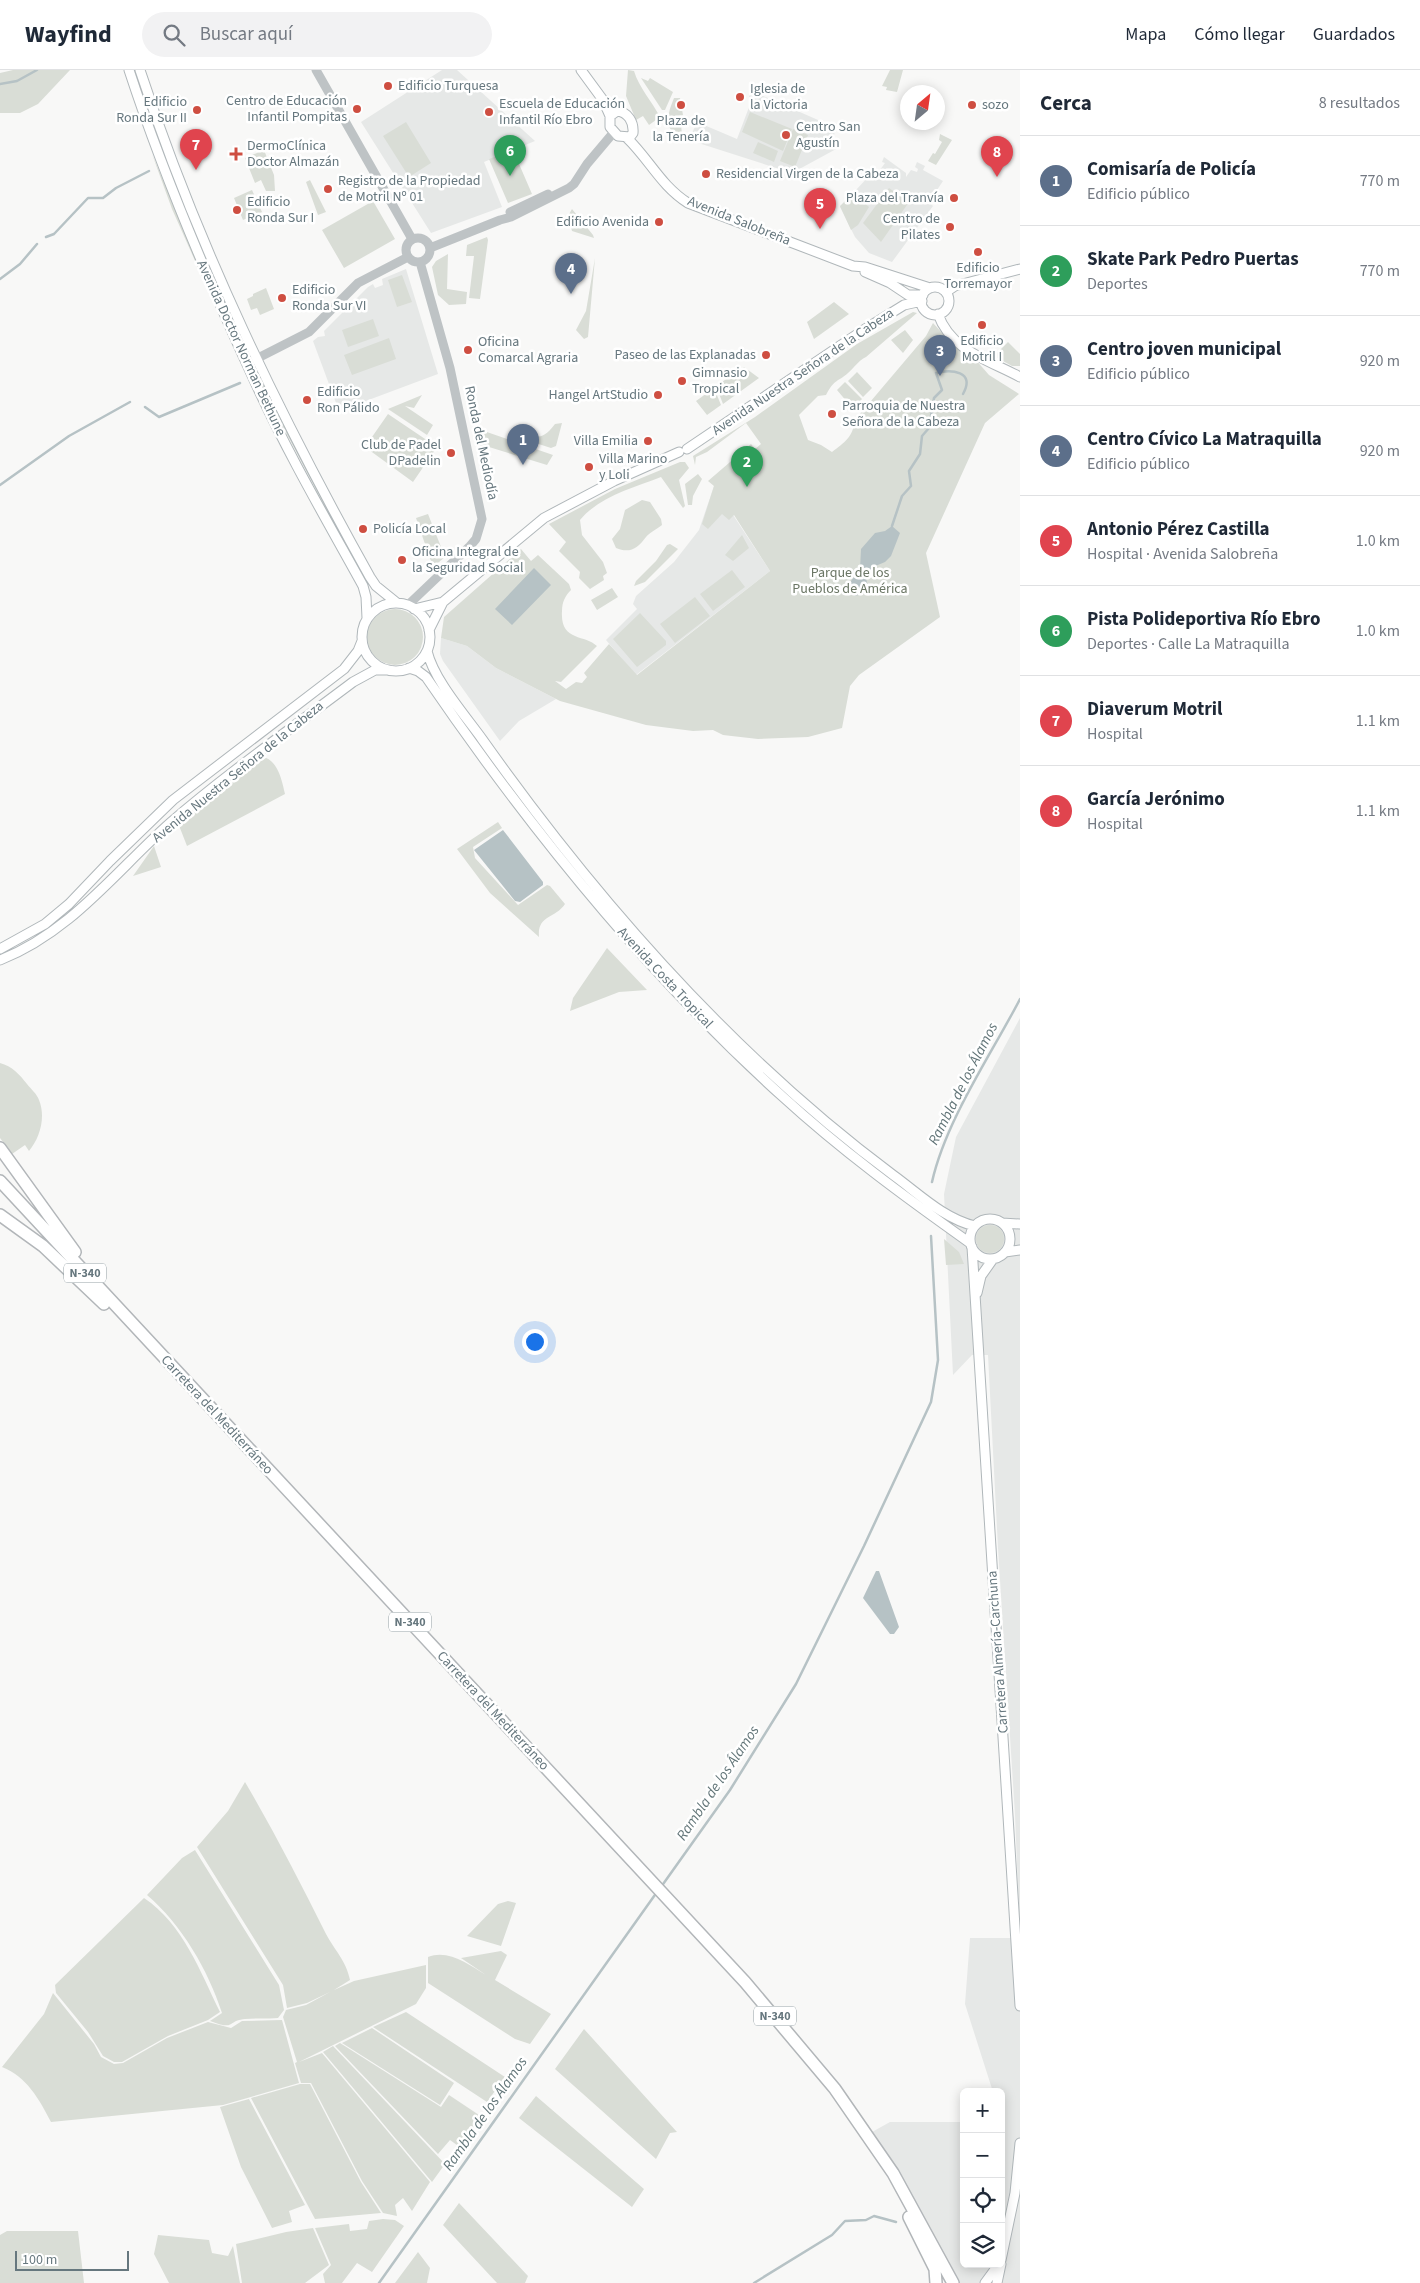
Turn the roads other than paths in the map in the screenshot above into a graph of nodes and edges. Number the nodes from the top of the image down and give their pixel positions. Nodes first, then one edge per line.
1 (129, 70) edge
2 (140, 70) edge
3 (316, 70) edge
4 (581, 70) edge
5 (614, 114) junction
6 (614, 132) junction
7 (630, 136) junction
8 (412, 239) junction
9 (430, 248) junction
10 (408, 257) junction
11 (420, 262) junction
12 (861, 268) junction
13 (1020, 269) edge
14 (930, 288) junction
15 (946, 292) junction
16 (922, 298) junction
17 (938, 314) junction
18 (256, 359) junction
19 (1020, 377) edge
20 (443, 602) junction
21 (397, 603) junction
22 (411, 607) junction
23 (367, 618) junction
24 (429, 630) junction
25 (362, 641) junction
26 (427, 650) junction
27 (409, 668) junction
28 (389, 670) junction
29 (0, 949) edge
30 (0, 960) edge
31 (0, 1148) edge
32 (0, 1181) edge
33 (0, 1215) edge
34 (1002, 1223) junction
35 (1020, 1224) edge
36 (974, 1226) junction
37 (971, 1245) junction
38 (1020, 1250) edge
39 (1005, 1252) junction
40 (993, 1259) junction
41 (976, 1298) junction
42 (170, 1364) junction
43 (1020, 2006) edge
44 (871, 2142) junction
45 (1020, 2143) edge
46 (1005, 2241) edge
47 (997, 2268) edge
48 (999, 2268) edge
49 (936, 2283) edge
50 (953, 2283) edge
51 (985, 2283) edge
52 (997, 2283) edge

1 - 23 main road, Avenida Doctor Norman Bethune
2 - 18 main road, Avenida Doctor Norman Bethune
3 - 8 street
4 - 5 main road
5 - 6 main road
5 - 7 main road
6 - 7 main road
6 - 9 street
7 - 12 main road, Avenida Salobreña
8 - 9 street
8 - 10 street
9 - 11 street
10 - 11 street
10 - 18 street
11 - 22 street, Ronda del Mediodía
12 - 14 main road, Avenida Salobreña
12 - 16 main road, Avenida Salobreña
13 - 15 main road
14 - 15 main road
14 - 16 main road
15 - 17 main road
16 - 17 main road
16 - 20 main road, Avenida Nuestra Señora de la Cabeza
17 - 19 main road
18 - 21 main road, Avenida Doctor Norman Bethune
20 - 22 main road, Avenida Nuestra Señora de la Cabeza
20 - 24 main road, Avenida Nuestra Señora de la Cabeza
21 - 22 main road
21 - 23 main road
22 - 24 main road
23 - 25 main road
24 - 26 main road
25 - 28 main road
25 - 29 main road, Avenida Nuestra Señora de la Cabeza
26 - 27 main road
26 - 36 main road, Avenida Costa Tropical
27 - 28 main road
27 - 37 main road, Avenida Costa Tropical
28 - 30 main road, Avenida Nuestra Señora de la Cabeza
31 - 42 highway
32 - 42 highway, Carretera del Mediterráneo / N-340
33 - 42 highway
34 - 35 main road
34 - 36 main road
34 - 39 main road
36 - 37 main road
37 - 40 main road
37 - 41 main road, Carretera Almería-Carchuna
38 - 39 main road
39 - 40 main road
40 - 41 main road, Carretera Almería-Carchuna
41 - 43 main road, Carretera Almería-Carchuna
42 - 44 highway, Carretera del Mediterráneo / N-340
44 - 49 highway, Carretera del Mediterráneo / N-340
44 - 50 highway, Carretera del Mediterráneo / N-340
45 - 46 main road
47 - 51 main road
48 - 52 main road

